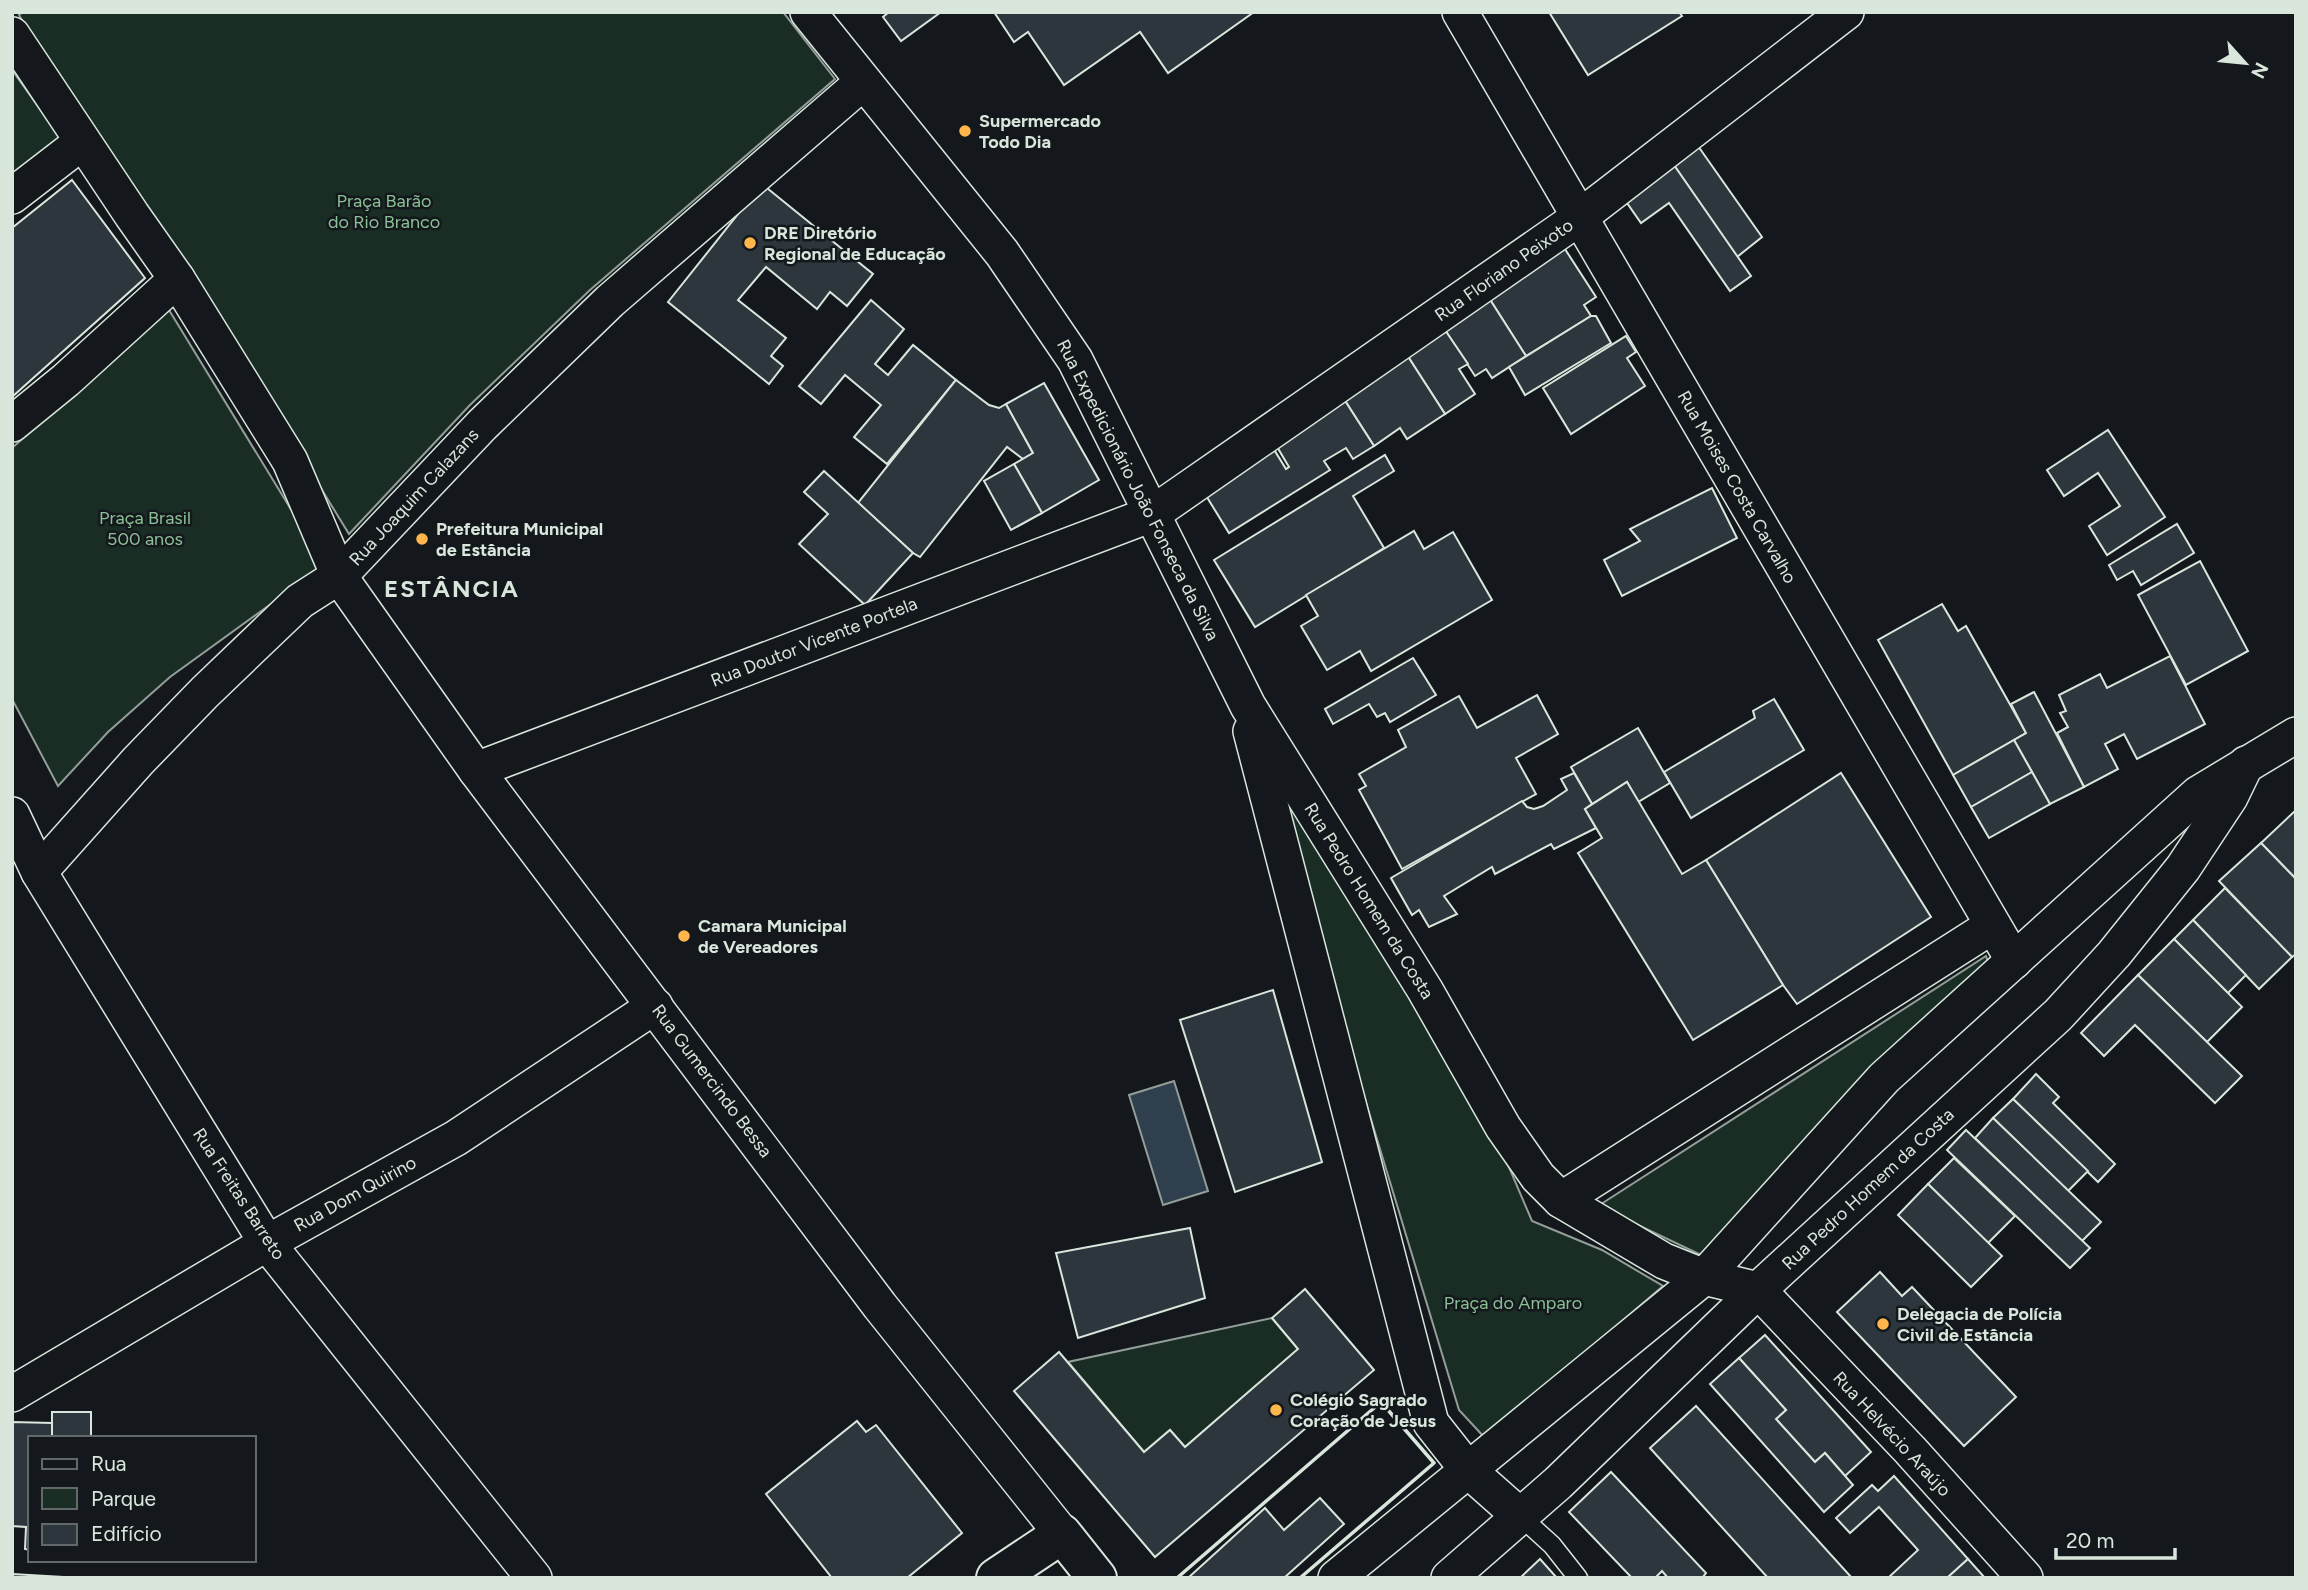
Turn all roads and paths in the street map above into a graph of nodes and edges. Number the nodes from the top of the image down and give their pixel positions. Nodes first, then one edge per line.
1 (808, 12) edge
2 (1460, 12) edge
3 (1846, 12) edge
4 (12, 35) edge
5 (863, 82) junction
6 (82, 142) junction
7 (12, 196) edge
8 (1580, 217) junction
9 (177, 279) junction
10 (12, 424) edge
11 (1152, 514) junction
12 (339, 576) junction
13 (1248, 706) junction
14 (2296, 735) edge
15 (2246, 764) junction
16 (476, 770) junction
17 (12, 815) edge
18 (39, 872) junction
19 (1992, 926) junction
20 (2014, 961) junction
21 (655, 1006) junction
22 (1561, 1200) junction
23 (267, 1243) junction
24 (1704, 1277) junction
25 (1758, 1290) junction
26 (12, 1394) edge
27 (1468, 1470) junction
28 (1520, 1516) junction
29 (1062, 1534) junction
30 (534, 1578) edge
31 (996, 1578) edge
32 (1097, 1578) edge
33 (1336, 1578) edge
34 (1448, 1578) edge
35 (1578, 1578) edge
36 (2025, 1578) edge

1 - 5 street
2 - 8 street, Rua Moises Costa Carvalho
3 - 8 street, Rua Floriano Peixoto
4 - 6 street, Rua Joaquim Calazans
5 - 11 street, Rua Expedicionário João Fonseca da Silva
5 - 12 street, Rua Joaquim Calazans
6 - 7 street
6 - 9 street, Rua Joaquim Calazans
8 - 11 street, Rua Floriano Peixoto
8 - 19 street, Rua Moises Costa Carvalho
9 - 10 street
9 - 12 street, Rua Joaquim Calazans
11 - 13 street, Rua Expedicionário João Fonseca da Silva
11 - 16 street, Rua Doutor Vicente Portela
12 - 16 street, Rua Gumercindo Bessa
12 - 18 street
13 - 22 street, Rua Pedro Homem da Costa
13 - 27 street
14 - 15 street
15 - 20 street
15 - 25 street, Rua Pedro Homem da Costa
16 - 21 street, Rua Gumercindo Bessa
17 - 18 street, Rua Freitas Barreto
18 - 23 street, Rua Freitas Barreto
19 - 20 street, Rua Moises Costa Carvalho
19 - 22 street
20 - 24 street
21 - 23 street, Rua Dom Quirino
21 - 29 street, Rua Gumercindo Bessa
22 - 24 street, Rua Pedro Homem da Costa
23 - 26 street, Rua Dom Quirino
23 - 30 street, Rua Freitas Barreto
24 - 25 street, Rua Pedro Homem da Costa
24 - 27 street
25 - 28 street, Rua Pedro Homem da Costa
25 - 36 street, Rua Helvécio Araújo
27 - 28 street
27 - 33 street
28 - 34 street, Rua Pedro Homem da Costa
28 - 35 lane
29 - 31 street
29 - 32 street, Rua Gumercindo Bessa

